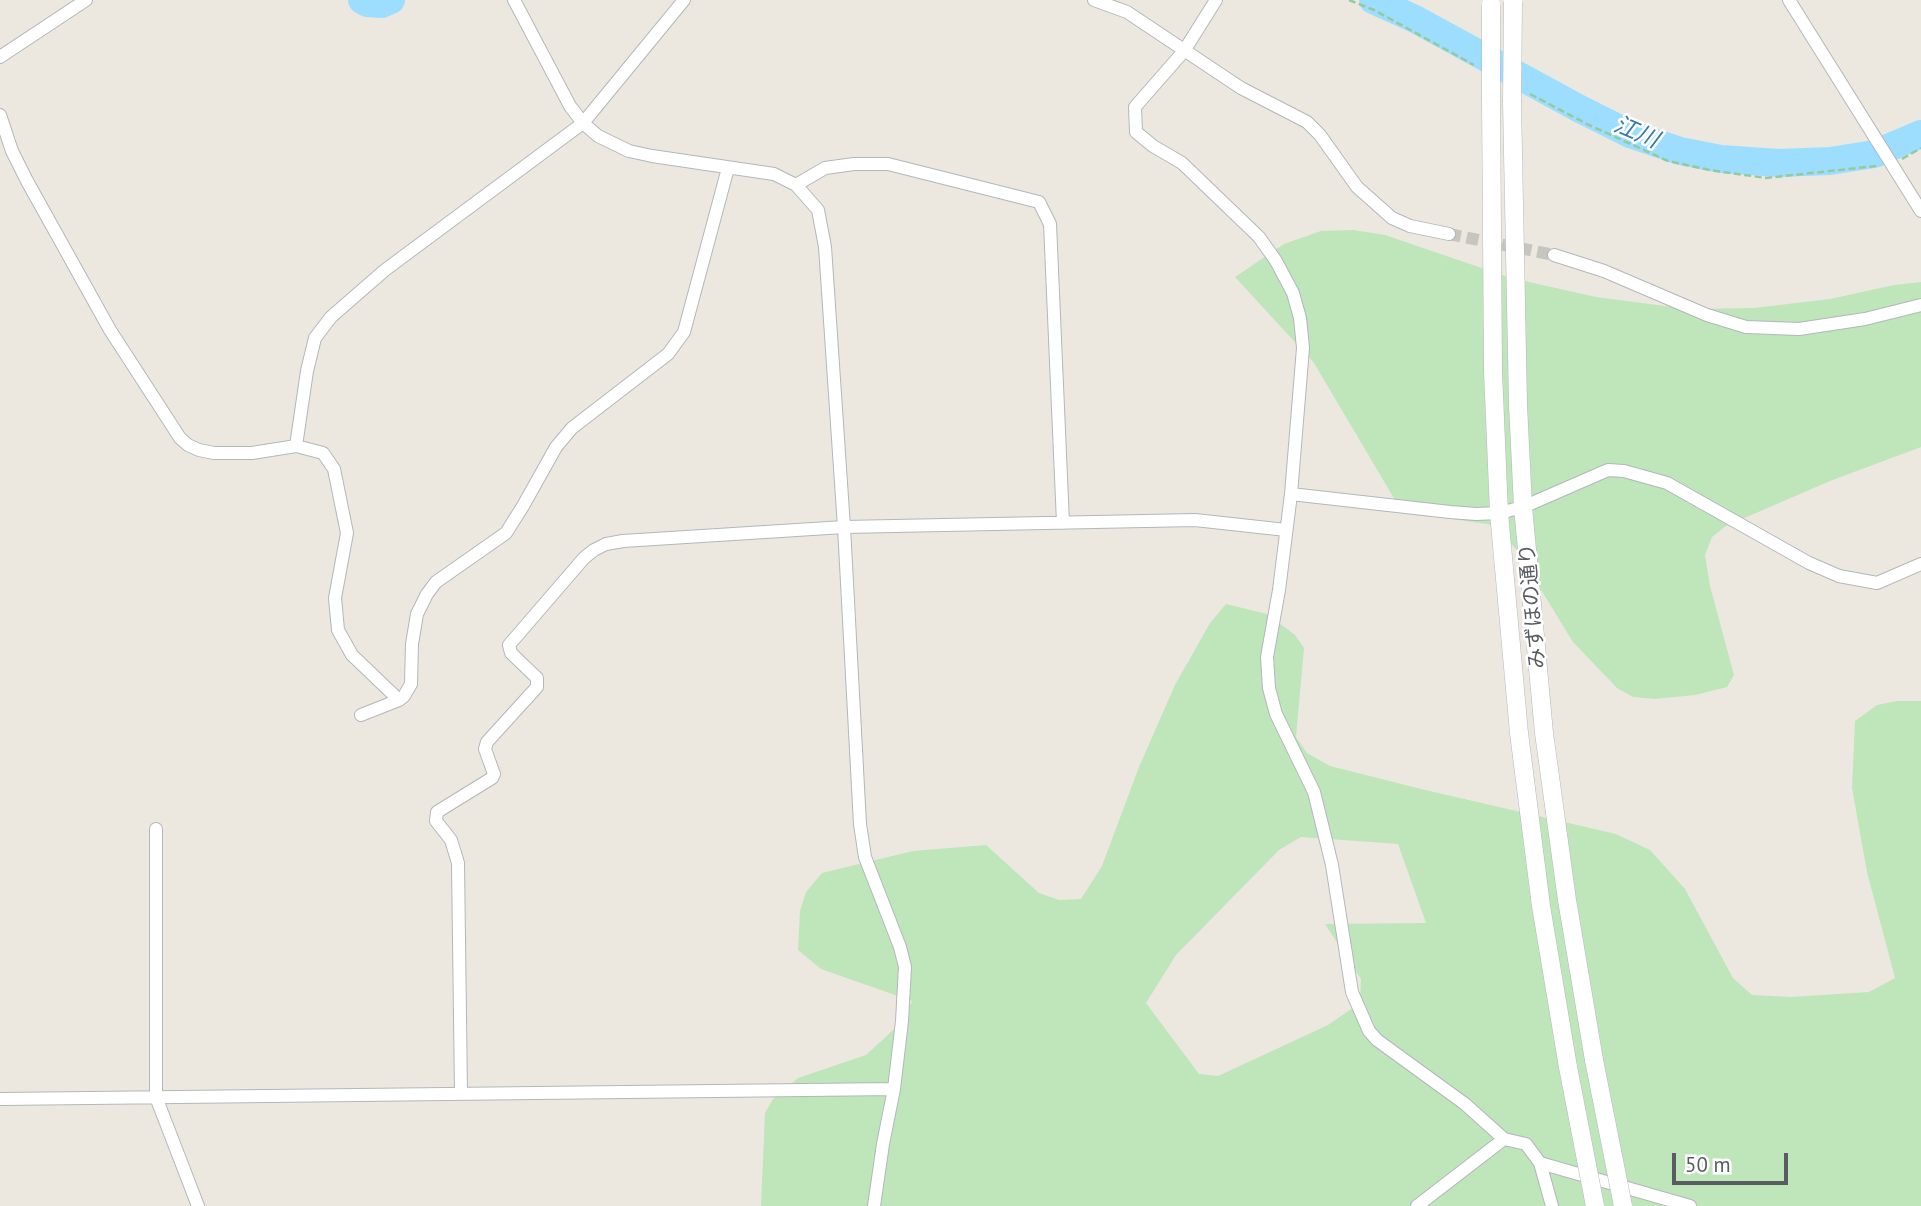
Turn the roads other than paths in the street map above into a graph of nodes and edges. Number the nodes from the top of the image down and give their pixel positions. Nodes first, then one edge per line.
1 (86, 0) edge
2 (514, 0) edge
3 (684, 0) edge
4 (1094, 0) edge
5 (1216, 0) edge
6 (1789, 0) edge
7 (1513, 1) edge
8 (1492, 3) edge
9 (1184, 51) junction
10 (0, 57) edge
11 (0, 115) edge
12 (583, 123) junction
13 (728, 168) junction
14 (796, 185) junction
15 (1921, 211) edge
16 (1449, 234) tunnel mouth
17 (1554, 255) tunnel mouth
18 (1921, 305) edge
19 (296, 446) junction
20 (1291, 494) junction
21 (1523, 506) junction
22 (1499, 513) junction
23 (1063, 523) junction
24 (844, 527) junction
25 (1286, 530) junction
26 (1921, 564) edge
27 (398, 700) junction
28 (361, 715) dead end
29 (156, 829) dead end
30 (894, 1089) junction
31 (461, 1093) junction
32 (156, 1097) junction
33 (0, 1099) edge
34 (1504, 1139) junction
35 (1540, 1163) junction
36 (198, 1206) edge
37 (874, 1206) edge
38 (1417, 1206) edge
39 (1552, 1206) edge
40 (1595, 1206) edge
41 (1623, 1206) edge
42 (1690, 1206) edge

1 - 10 street
2 - 12 street
3 - 12 street
4 - 9 street
5 - 9 street
6 - 15 street
7 - 21 street, みずほの通り, bridge
8 - 22 street, みずほの通り, bridge
9 - 16 street
9 - 20 street
11 - 19 street
12 - 13 street
12 - 19 street
13 - 14 street
13 - 27 street
14 - 23 street
14 - 24 street
17 - 18 street
19 - 27 street
20 - 22 street
20 - 25 street
21 - 22 street
21 - 26 street
21 - 41 street, みずほの通り, bridge
22 - 40 street, みずほの通り, bridge
23 - 24 street
23 - 25 street
24 - 30 street
24 - 31 street
25 - 34 street
27 - 28 street
29 - 32 street
30 - 31 street
30 - 37 street
31 - 32 street
32 - 33 street
32 - 36 street
34 - 35 street
34 - 38 street
35 - 39 street
35 - 42 street

